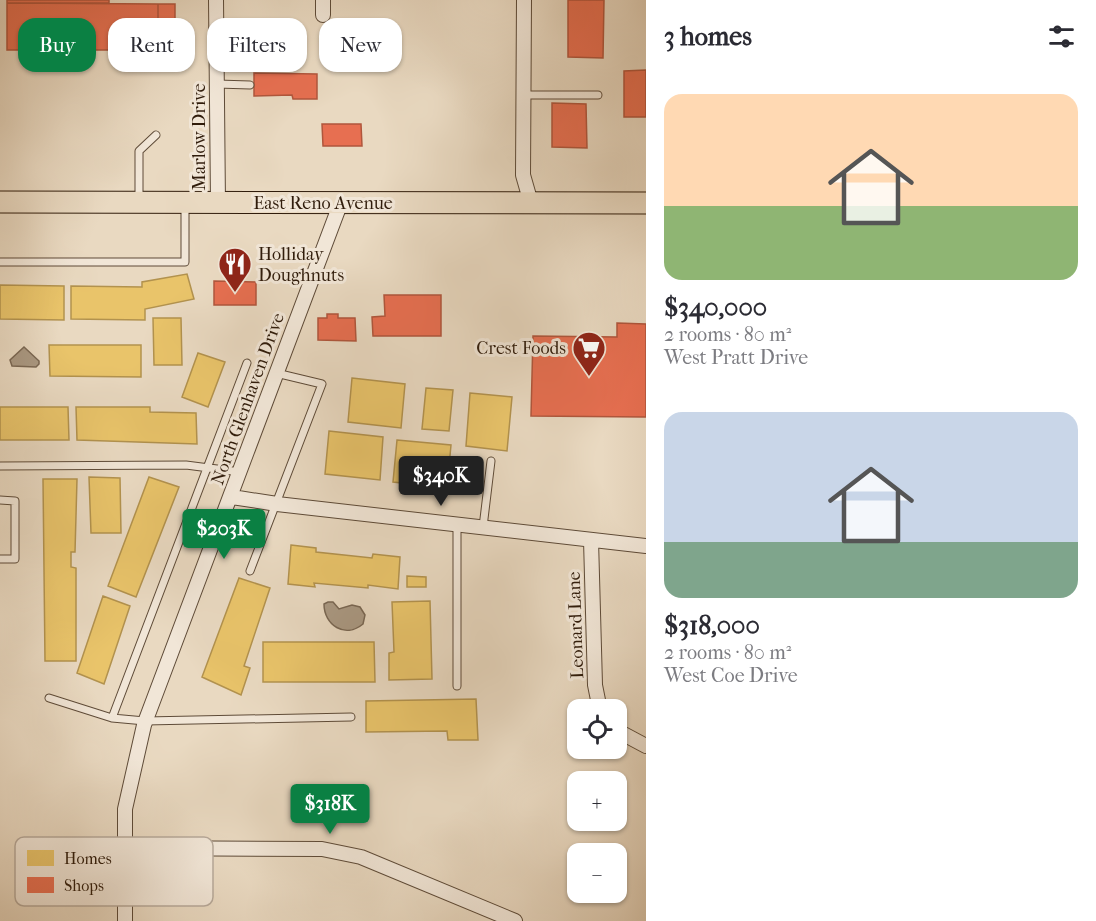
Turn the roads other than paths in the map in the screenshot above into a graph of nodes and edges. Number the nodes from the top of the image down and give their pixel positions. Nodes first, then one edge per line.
1 (216, 0) edge
2 (323, 0) edge
3 (524, 0) edge
4 (323, 15) dead end
5 (217, 84) junction
6 (250, 85) dead end
7 (523, 95) junction
8 (598, 95) dead end
9 (156, 135) dead end
10 (0, 202) edge
11 (139, 202) junction
12 (185, 202) junction
13 (341, 202) junction
14 (218, 203) junction
15 (531, 203) junction
16 (646, 203) edge
17 (0, 262) edge
18 (247, 363) dead end
19 (276, 373) junction
20 (491, 461) dead end
21 (0, 466) edge
22 (206, 467) junction
23 (241, 472) junction
24 (232, 497) junction
25 (0, 500) edge
26 (274, 504) junction
27 (457, 525) junction
28 (483, 528) junction
29 (591, 540) junction
30 (646, 546) edge
31 (0, 559) edge
32 (250, 571) dead end
33 (457, 686) dead end
34 (49, 698) dead end
35 (598, 699) edge
36 (351, 717) dead end
37 (112, 718) junction
38 (145, 721) junction
39 (627, 736) edge
40 (646, 746) edge
41 (125, 837) edge
42 (213, 848) edge
43 (514, 921) edge

1 - 5 street, Marlow Drive
2 - 4 street
3 - 7 street
5 - 6 lane
5 - 14 street, Marlow Drive
7 - 8 lane
7 - 15 street
9 - 11 lane
10 - 11 main road, East Reno Avenue
11 - 12 main road, East Reno Avenue
12 - 14 main road, East Reno Avenue
12 - 17 lane
13 - 14 main road, East Reno Avenue
13 - 15 main road, East Reno Avenue
13 - 19 street, North Glenhaven Drive
15 - 16 main road, East Reno Avenue
18 - 22 lane
19 - 23 street, North Glenhaven Drive
19 - 26 lane
20 - 28 lane
21 - 22 lane
22 - 23 lane
22 - 37 lane
23 - 24 street, North Glenhaven Drive
24 - 26 street
24 - 38 street, North Glenhaven Drive
25 - 31 lane
26 - 27 street
26 - 32 lane
27 - 28 street
27 - 33 lane
28 - 29 street
29 - 30 street
29 - 35 street, Leonard Lane
34 - 37 lane
36 - 38 lane
37 - 38 lane
38 - 41 street, North Glenhaven Drive
39 - 40 street
42 - 43 street

